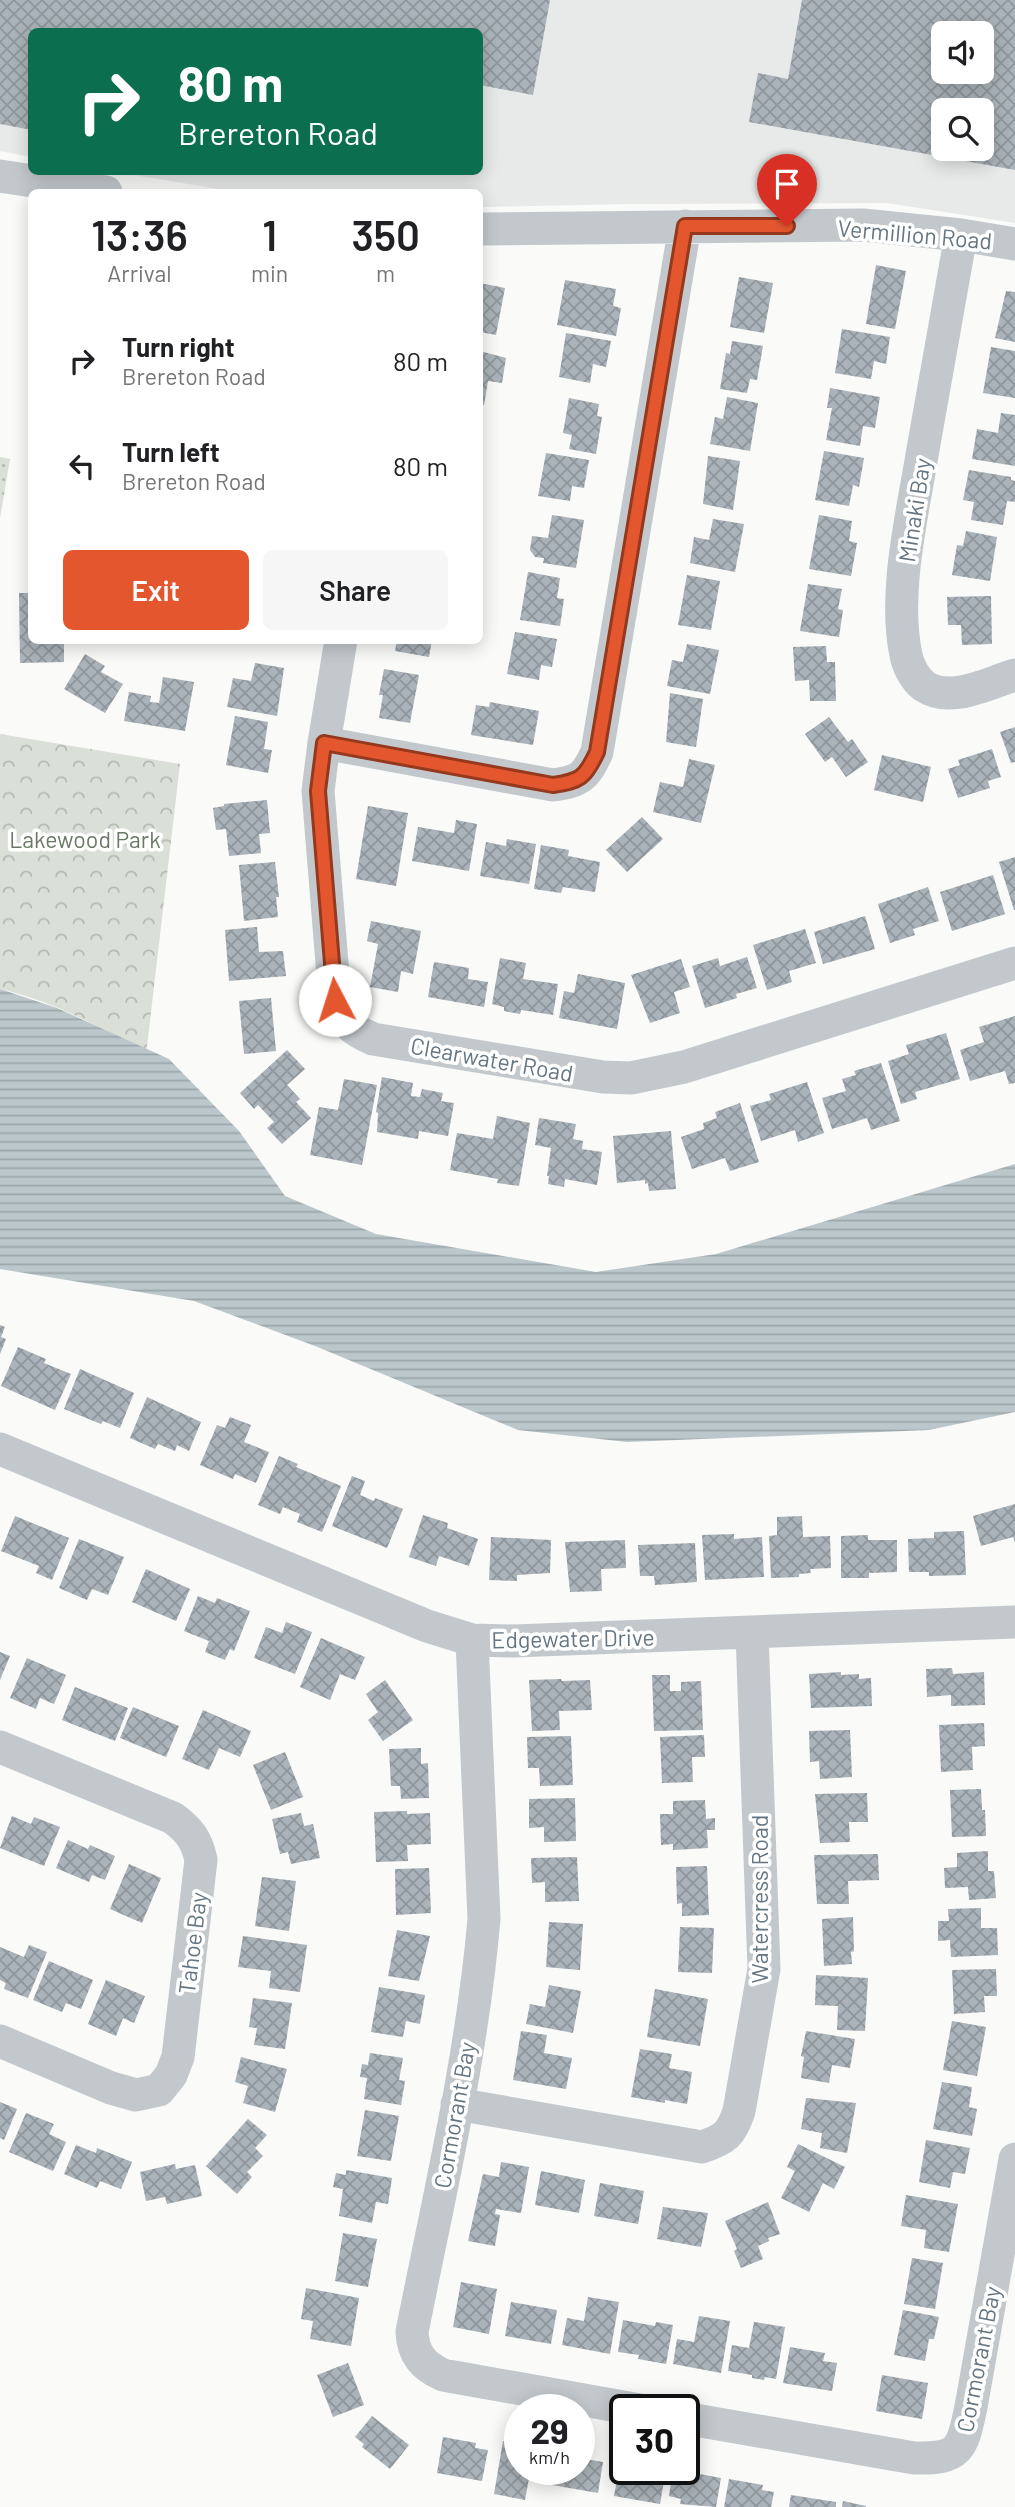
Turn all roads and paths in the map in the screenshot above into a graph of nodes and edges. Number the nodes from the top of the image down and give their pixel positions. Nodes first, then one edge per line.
1 (0, 176) edge
2 (86, 189) edge
3 (685, 226) junction
4 (483, 229) edge
5 (961, 235) junction
6 (1015, 244) edge
7 (340, 644) edge
8 (1015, 675) edge
9 (324, 743) junction
10 (1015, 963) edge
11 (0, 1449) edge
12 (1015, 1622) edge
13 (752, 1633) junction
14 (472, 1640) junction
15 (0, 1747) edge
16 (0, 2040) edge
17 (457, 2104) junction
18 (1015, 2159) edge
19 (609, 2404) edge
20 (700, 2421) edge

1 - 2 street
3 - 4 street, Vermillion Road
3 - 5 street, Vermillion Road
3 - 9 street
5 - 6 street, Vermillion Road
5 - 8 street, Minaki Bay
7 - 9 street, Clearwater Road
9 - 10 street, Clearwater Road
11 - 14 street, Edgewater Drive
12 - 13 street, Edgewater Drive
13 - 14 street, Edgewater Drive
13 - 17 street, Watercress Road
14 - 17 street, Cormorant Bay
15 - 16 street, Tahoe Bay
17 - 19 street, Cormorant Bay
18 - 20 street, Cormorant Bay

